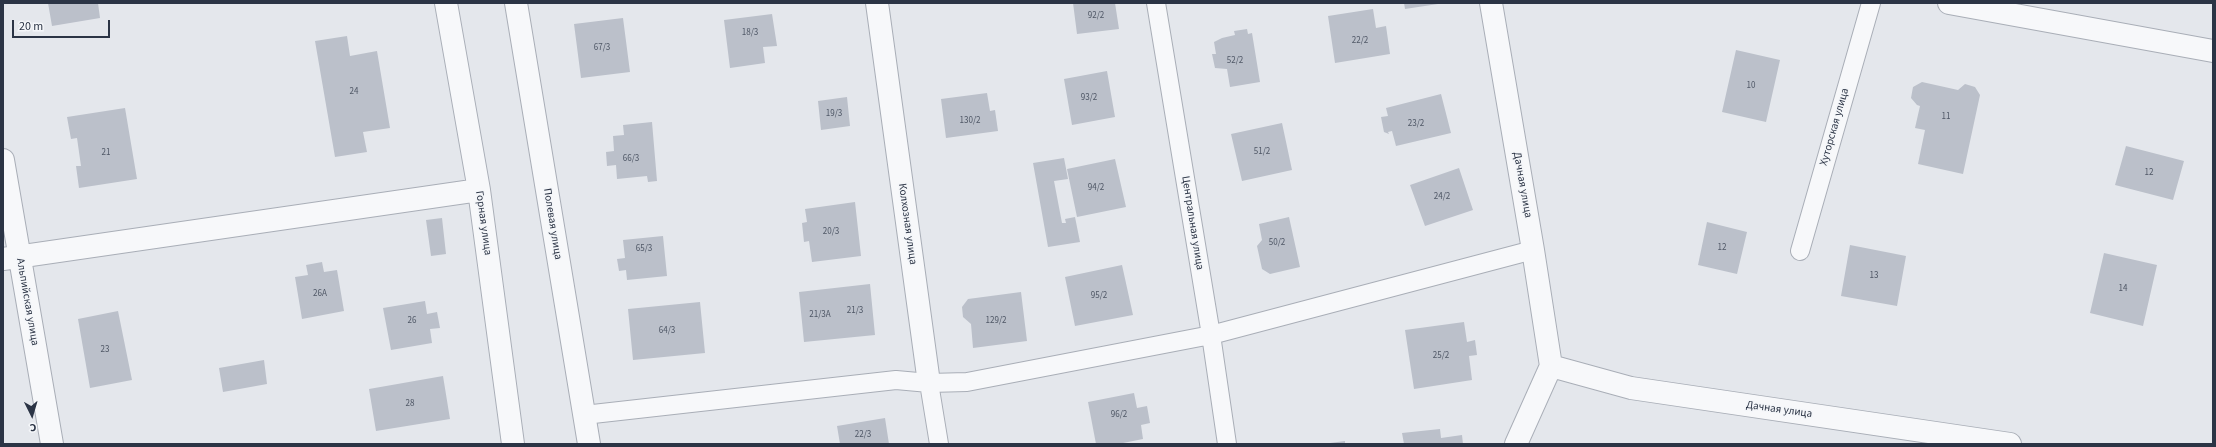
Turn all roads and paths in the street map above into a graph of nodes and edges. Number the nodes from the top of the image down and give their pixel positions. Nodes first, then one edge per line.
1 (446, 3) edge
2 (516, 3) edge
3 (877, 3) edge
4 (1156, 3) edge
5 (1491, 3) edge
6 (1871, 3) edge
7 (1949, 3) edge
8 (2213, 50) edge
9 (3, 160) edge
10 (479, 190) junction
11 (1533, 250) junction
12 (1800, 252) dead end
13 (11, 258) edge
14 (1211, 335) junction
15 (1551, 366) junction
16 (929, 383) junction
17 (584, 414) junction
18 (52, 444) edge
19 (513, 444) edge
20 (589, 444) edge
21 (939, 444) edge
22 (1227, 444) edge
23 (1516, 444) edge
24 (2010, 444) edge

1 - 10 street, Горная улица
2 - 17 street, Полевая улица
3 - 16 street, Колхозная улица
4 - 14 lane, Центральная улица
5 - 11 street, Дачная улица
6 - 12 lane, Хуторская улица
7 - 8 street
9 - 13 street, Альпийская улица
10 - 13 street
10 - 19 street, Горная улица
11 - 14 lane
11 - 15 street, Дачная улица
13 - 18 street, Альпийская улица
14 - 16 lane
14 - 22 lane, Центральная улица
15 - 23 street
15 - 24 street, Дачная улица
16 - 17 lane
16 - 21 lane, Колхозная улица
17 - 20 street, Полевая улица

